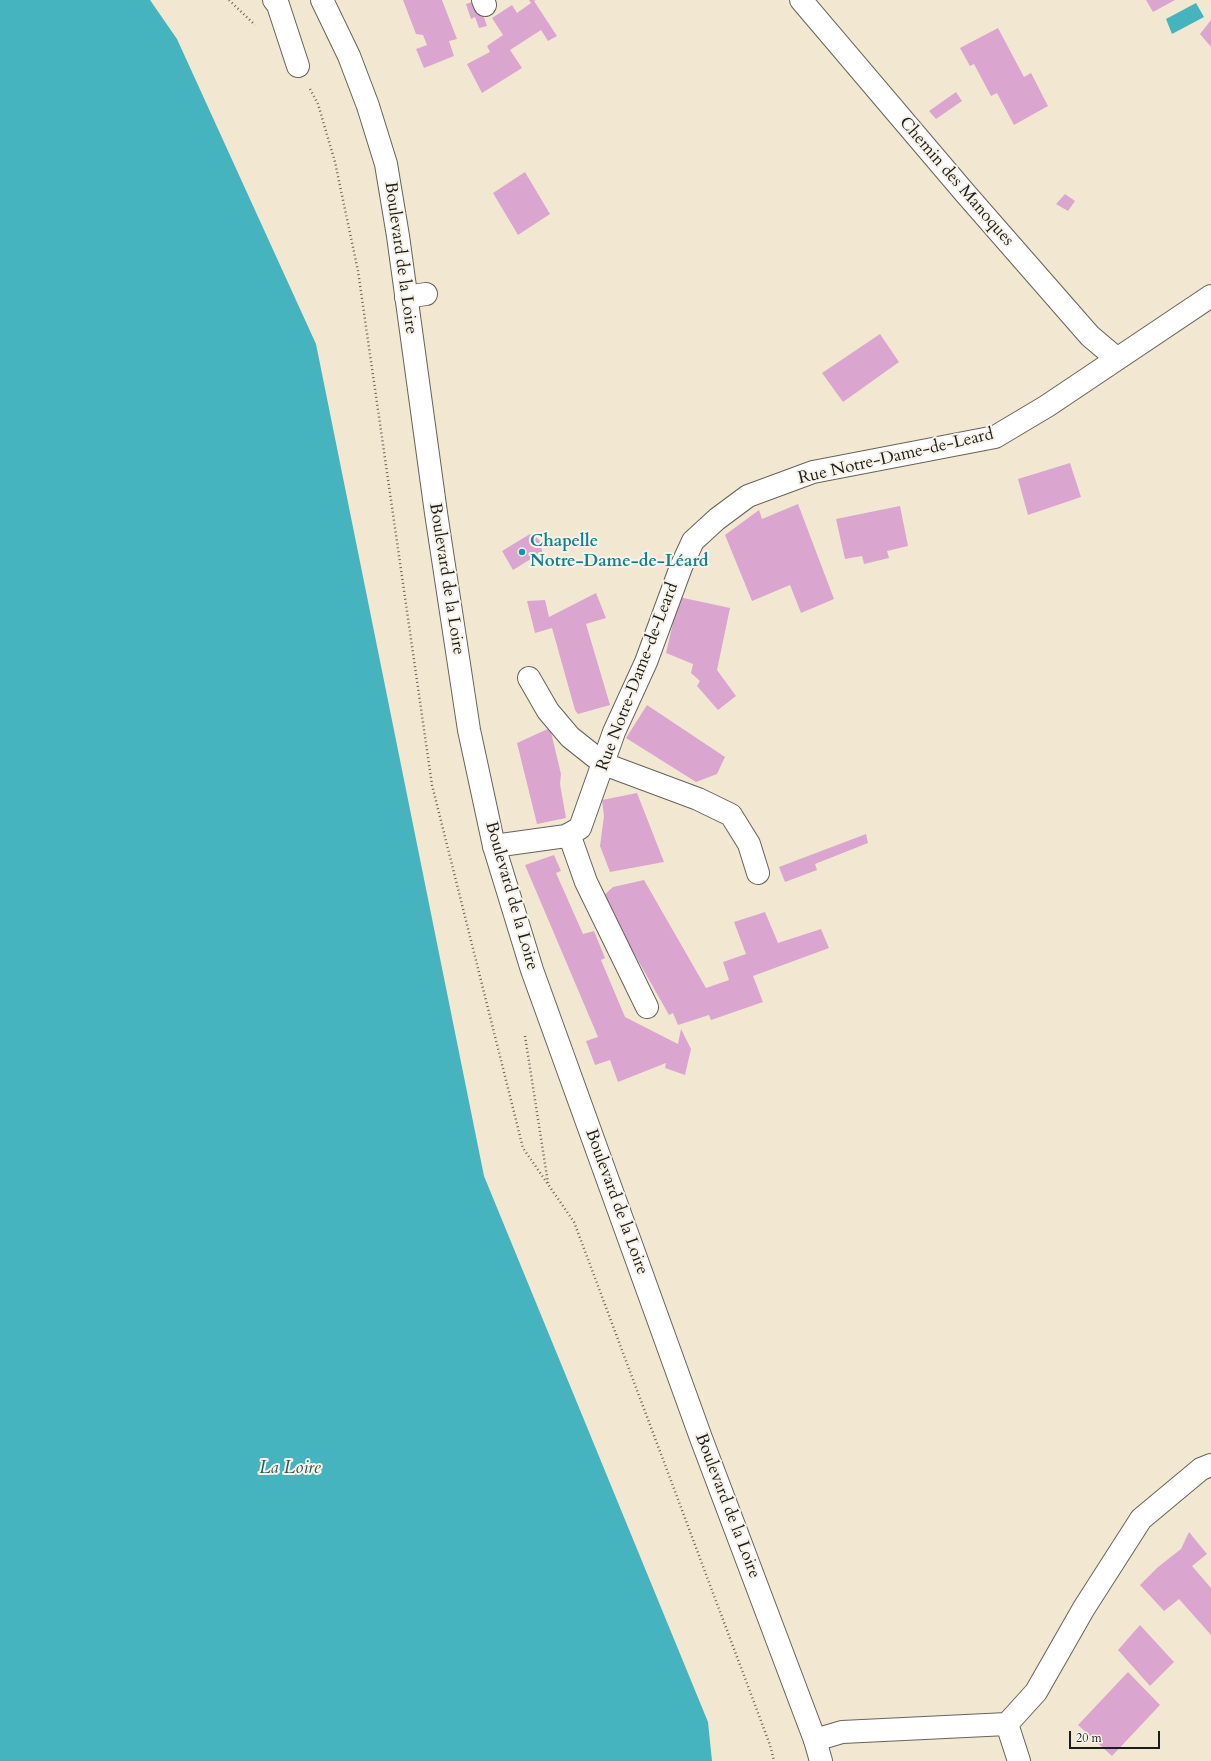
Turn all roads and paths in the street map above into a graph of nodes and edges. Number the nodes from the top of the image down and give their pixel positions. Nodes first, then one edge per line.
1 (274, 0) edge
2 (322, 0) edge
3 (801, 0) edge
4 (298, 66) dead end
5 (1211, 296) edge
6 (1116, 358) junction
7 (529, 678) dead end
8 (604, 764) junction
9 (569, 834) junction
10 (494, 846) junction
11 (758, 873) dead end
12 (647, 1007) dead end
13 (524, 1028) dead end
14 (549, 1186) dead end
15 (1211, 1465) edge
16 (1007, 1724) junction
17 (815, 1740) junction
18 (821, 1761) edge
19 (1019, 1761) edge

1 - 4 main road
2 - 10 main road, Boulevard de la Loire
3 - 6 main road, Chemin des Manoques
5 - 6 main road, Rue Notre-Dame-de-Leard
6 - 8 main road, Rue Notre-Dame-de-Leard
7 - 8 main road
8 - 9 main road, Rue Notre-Dame-de-Leard
8 - 11 main road
9 - 10 main road
9 - 12 main road
10 - 17 main road, Boulevard de la Loire
13 - 14 path
15 - 16 main road
16 - 17 main road
16 - 19 main road
17 - 18 main road, Boulevard de la Loire

